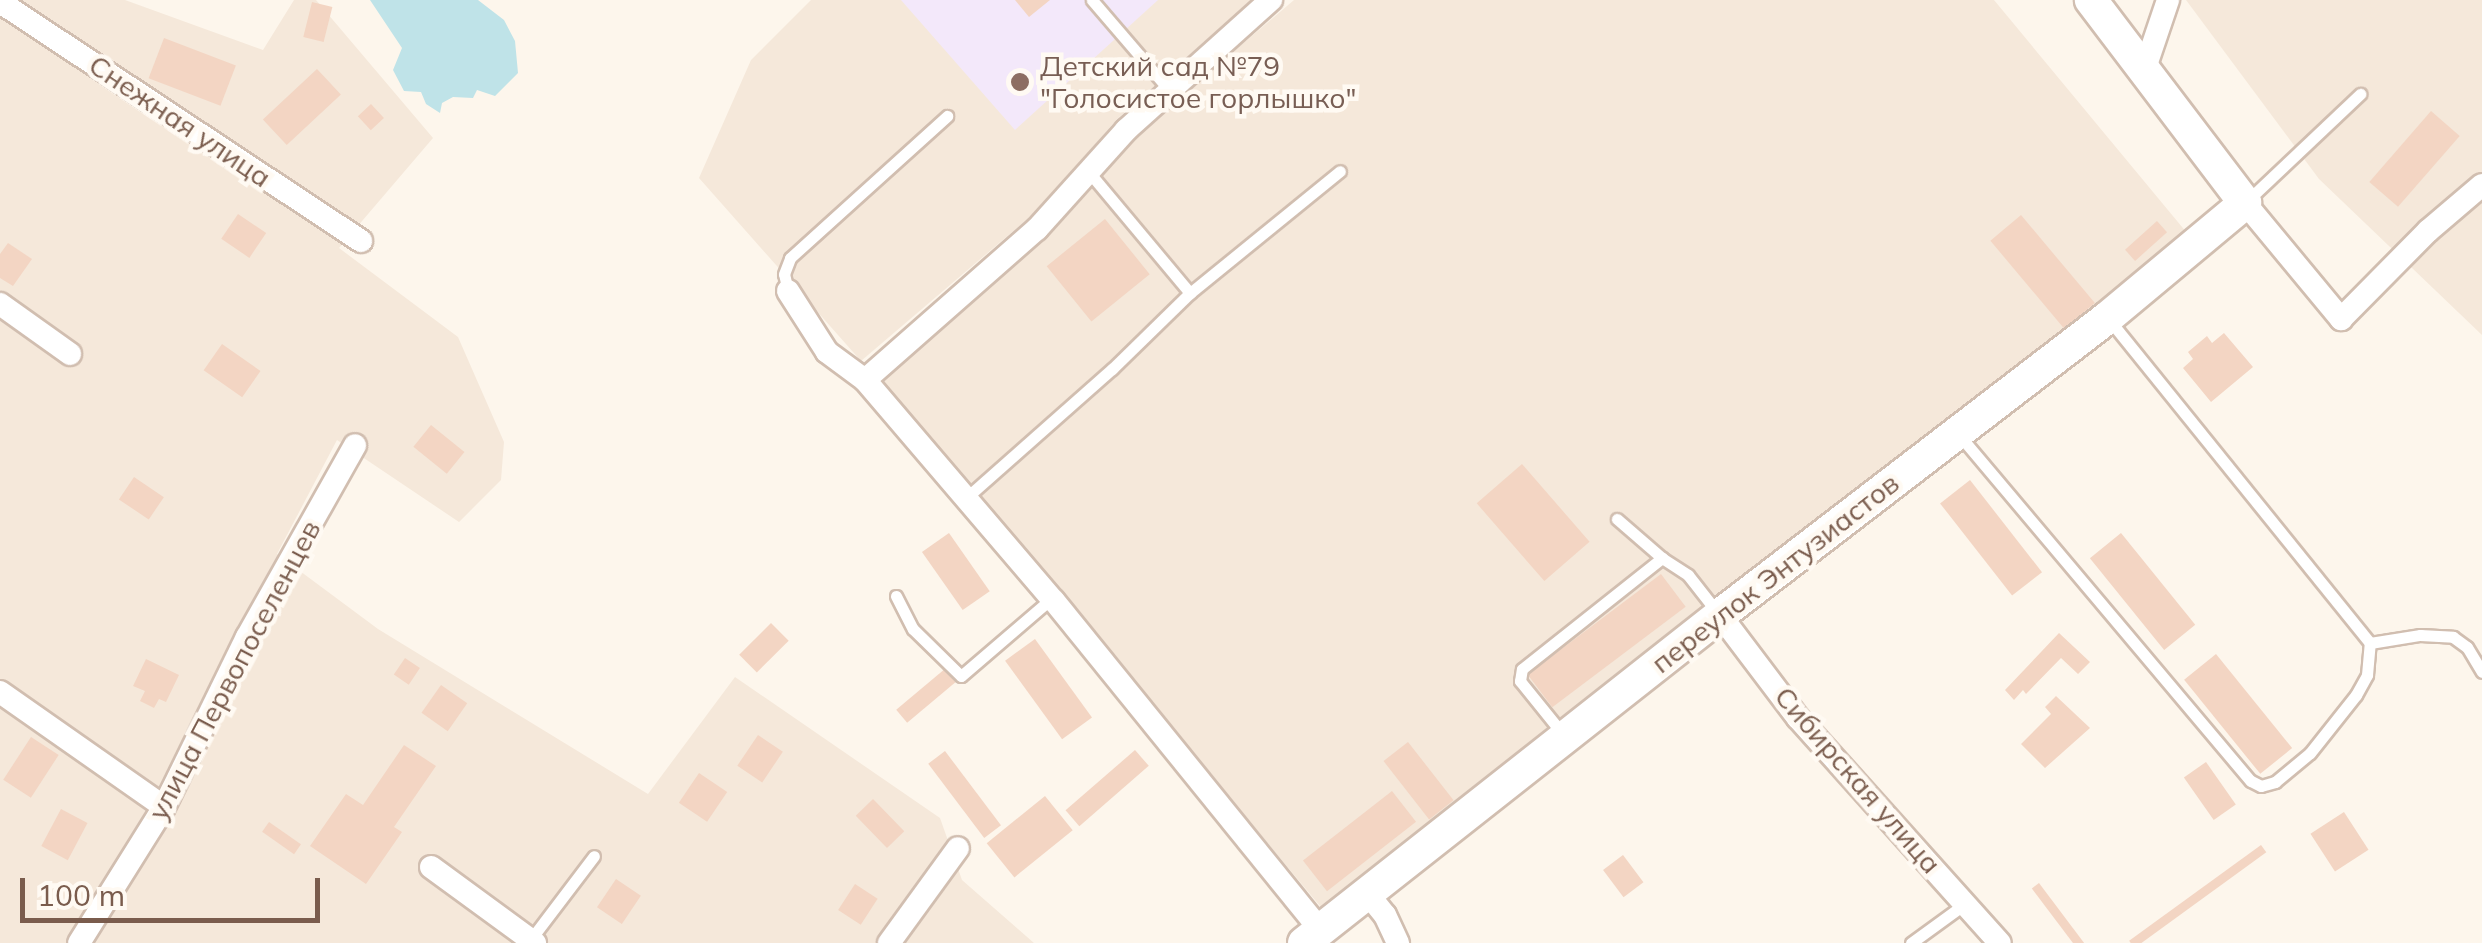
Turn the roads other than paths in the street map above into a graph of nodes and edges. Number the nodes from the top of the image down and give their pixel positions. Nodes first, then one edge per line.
1 (1092, 0) edge
2 (1271, 0) edge
3 (2091, 0) edge
4 (2168, 0) edge
5 (0, 2) edge
6 (2144, 71) junction
7 (1170, 91) junction
8 (2360, 94) dead end
9 (947, 116) dead end
10 (1340, 171) dead end
11 (1088, 172) junction
12 (2482, 185) edge
13 (2255, 194) junction
14 (361, 241) dead end
15 (788, 291) joint
16 (1190, 293) junction
17 (0, 304) edge
18 (2107, 318) junction
19 (70, 354) dead end
20 (865, 380) junction
21 (1958, 433) junction
22 (354, 445) dead end
23 (966, 498) junction
24 (1616, 519) dead end
25 (1662, 558) junction
26 (896, 596) dead end
27 (1052, 598) junction
28 (1720, 615) junction
29 (2370, 643) junction
30 (2482, 672) edge
31 (0, 692) edge
32 (1565, 736) junction
33 (164, 807) junction
34 (958, 848) dead end
35 (594, 856) dead end
36 (431, 867) dead end
37 (1367, 893) junction
38 (1966, 903) junction
39 (1312, 936) edge
40 (533, 941) edge
41 (79, 943) edge
42 (889, 943) edge
43 (1398, 943) edge
44 (1911, 943) edge
45 (2000, 943) edge

1 - 7 lane
2 - 7 street
3 - 6 main road
4 - 6 street
5 - 14 street, Снежная улица
6 - 13 main road
7 - 11 street
8 - 13 lane
9 - 15 lane
10 - 16 lane
11 - 16 lane
11 - 20 street
12 - 13 street
13 - 18 main road, переулок Энтузиастов
15 - 20 street
16 - 23 lane
17 - 19 street
18 - 21 main road, переулок Энтузиастов
18 - 29 lane
20 - 23 street
21 - 28 main road, переулок Энтузиастов
21 - 29 lane
22 - 33 street, улица Первопоселенцев
23 - 27 street
24 - 25 lane
25 - 28 lane
25 - 32 lane
26 - 27 lane
27 - 39 street
28 - 32 main road, переулок Энтузиастов
28 - 38 street, Сибирская улица
29 - 30 lane
31 - 33 street
32 - 37 main road, переулок Энтузиастов
33 - 41 street, улица Первопоселенцев
34 - 42 street
35 - 40 lane
36 - 40 street
37 - 39 main road, переулок Энтузиастов
37 - 43 street
38 - 44 lane
38 - 45 street, Сибирская улица

